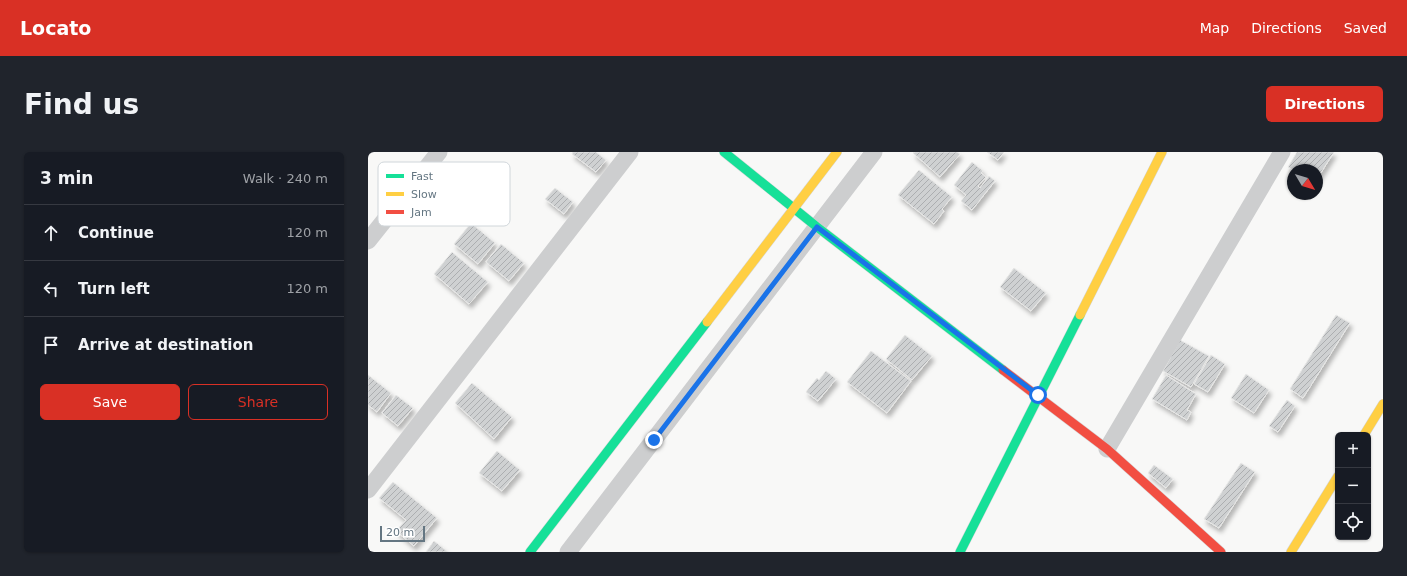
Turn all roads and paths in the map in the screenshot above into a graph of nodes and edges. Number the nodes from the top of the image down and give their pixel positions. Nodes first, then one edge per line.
1 (439, 152) edge
2 (630, 152) edge
3 (724, 152) edge
4 (836, 152) edge
5 (874, 152) edge
6 (1162, 152) edge
7 (1282, 152) edge
8 (431, 162) edge
9 (794, 208) junction
10 (380, 226) edge
11 (817, 227) junction
12 (368, 241) edge
13 (1038, 395) junction
14 (1383, 404) edge
15 (1366, 432) edge
16 (1108, 449) junction
17 (1335, 481) edge
18 (368, 490) edge
19 (530, 552) edge
20 (568, 552) edge
21 (960, 552) edge
22 (1221, 552) edge
23 (1291, 552) edge

1 - 8 street
2 - 18 street
3 - 9 main road
4 - 9 main road
5 - 11 street
6 - 13 main road
7 - 16 street
9 - 11 main road
9 - 19 main road
10 - 12 street
11 - 13 main road
11 - 20 street
13 - 16 main road
13 - 21 main road
14 - 15 main road
16 - 22 main road
17 - 23 main road

